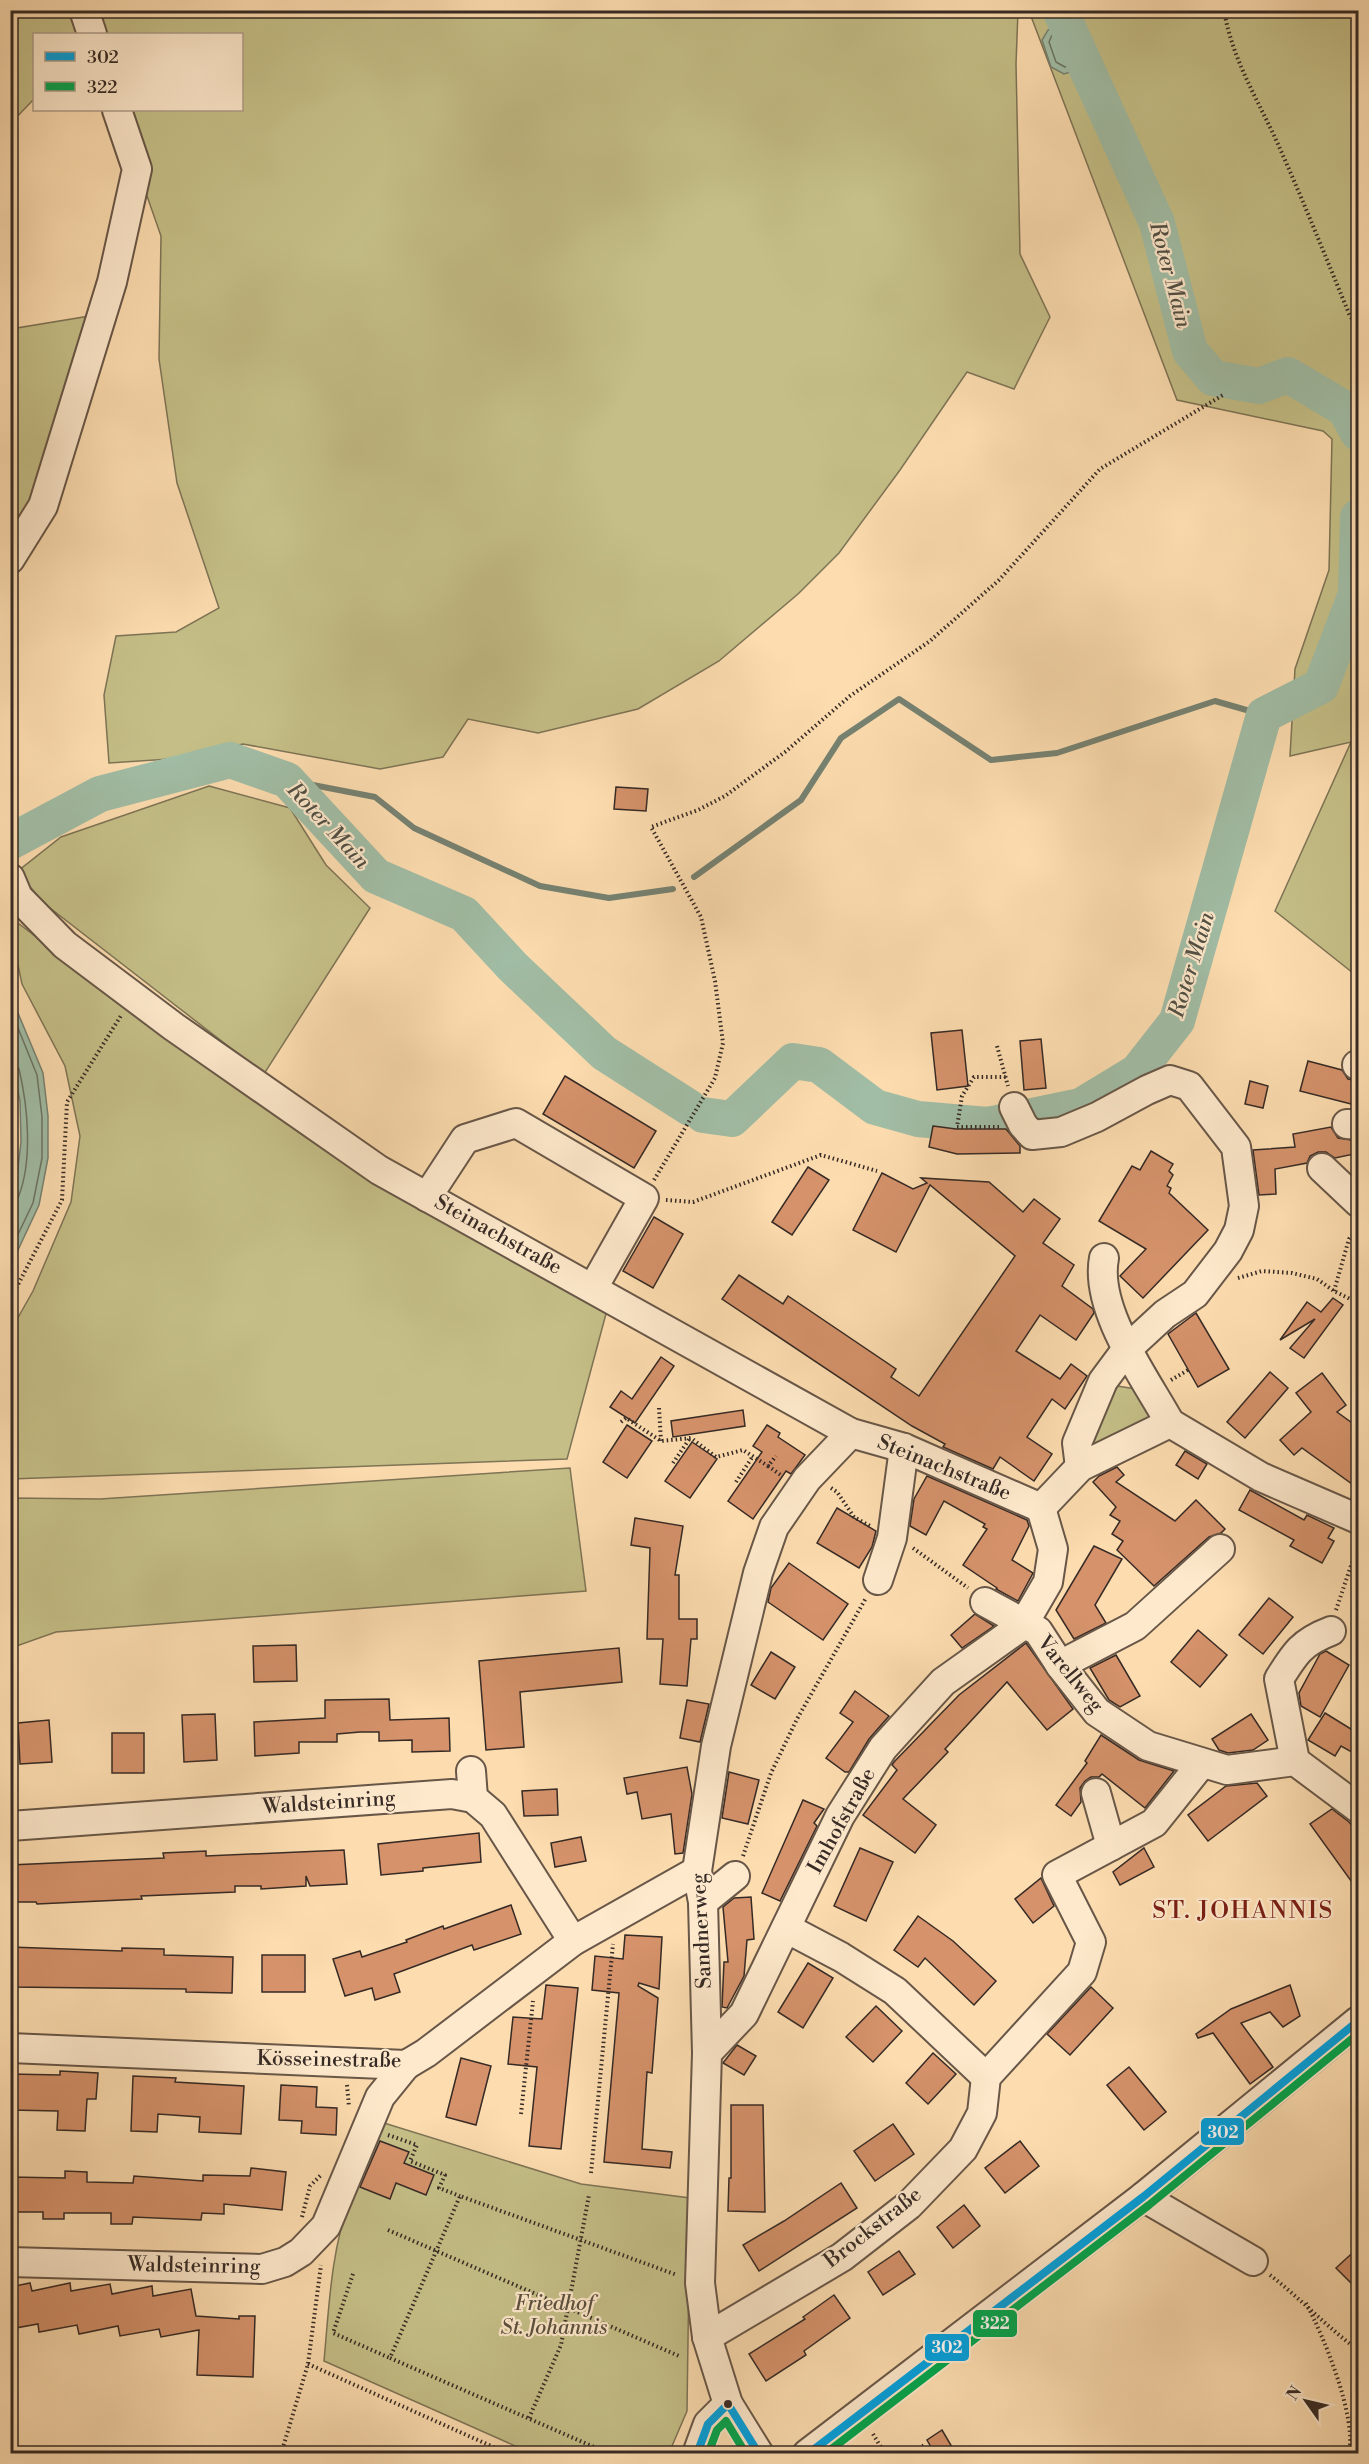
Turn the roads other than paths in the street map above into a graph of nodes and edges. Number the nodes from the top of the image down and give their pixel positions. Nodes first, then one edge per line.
1 (84, 10) edge
2 (92, 33) edge
3 (117, 111) edge
4 (10, 559) edge
5 (10, 878) edge
6 (1019, 1116) road end
7 (1322, 1168) dead end
8 (427, 1197) junction
9 (1359, 1202) edge
10 (1104, 1258) dead end
11 (593, 1288) junction
12 (1126, 1350) junction
13 (1170, 1424) junction
14 (851, 1433) junction
15 (904, 1448) junction
16 (1080, 1467) junction
17 (1041, 1508) junction
18 (1359, 1519) edge
19 (1220, 1549) dead end
20 (878, 1580) road end
21 (985, 1602) road end
22 (1023, 1624) junction
23 (1331, 1631) dead end
24 (1060, 1665) junction
25 (1295, 1761) junction
26 (1202, 1763) junction
27 (1096, 1793) dead end
28 (1359, 1808) edge
29 (10, 1826) edge
30 (1111, 1846) junction
31 (697, 1872) junction
32 (735, 1876) road end
33 (703, 1902) junction
34 (786, 1928) junction
35 (573, 1941) junction
36 (1359, 2021) edge
37 (10, 2048) edge
38 (707, 2053) junction
39 (406, 2065) junction
40 (986, 2077) junction
41 (1143, 2197) junction
42 (1253, 2261) road end
43 (10, 2262) edge
44 (707, 2337) junction
45 (728, 2404) junction
46 (697, 2454) edge
47 (759, 2454) edge
48 (807, 2454) edge

1 - 2 street
3 - 4 street
5 - 8 street, Steinachstraße
6 - 12 street
7 - 9 street
8 - 11 street, Steinachstraße
8 - 11 street
10 - 12 street
11 - 14 street, Steinachstraße
12 - 13 street
12 - 16 street
13 - 16 street
13 - 18 street
14 - 15 street, Steinachstraße
14 - 31 street, Sandnerweg
15 - 17 street, Steinachstraße
15 - 20 street
16 - 17 street
17 - 22 street, Varellweg
19 - 24 street
21 - 22 street
22 - 24 street, Varellweg
22 - 34 street, Imhofstraße
23 - 25 street
24 - 26 street, Varellweg
25 - 26 street, Varellweg
25 - 28 street
26 - 30 street
27 - 30 street
29 - 35 street, Waldsteinring
30 - 40 street
31 - 33 street, Sandnerweg
31 - 35 street, Kösseinestraße
32 - 33 street
33 - 38 street, Sandnerweg
34 - 38 street, Imhofstraße
34 - 40 street
35 - 39 street, Kösseinestraße
36 - 41 street
37 - 39 street, Kösseinestraße
38 - 44 street, Sandnerweg
39 - 43 street, Waldsteinring
40 - 44 street, Brockstraße
41 - 42 street
41 - 48 street
44 - 45 street, Sandnerweg
45 - 46 street
45 - 47 street, Sandnerweg

